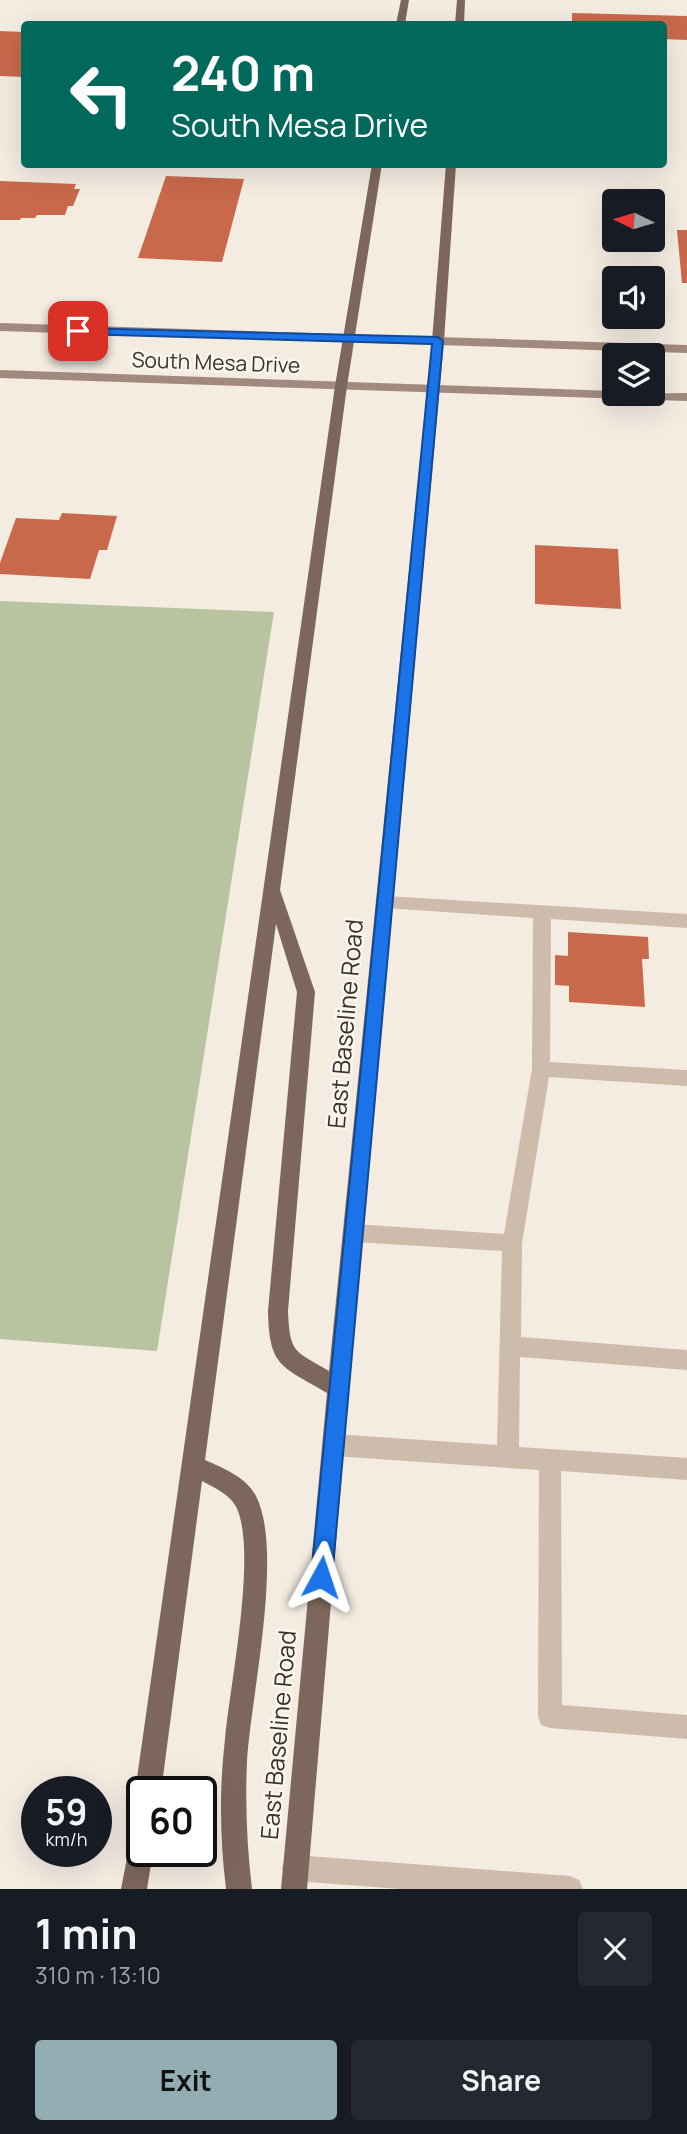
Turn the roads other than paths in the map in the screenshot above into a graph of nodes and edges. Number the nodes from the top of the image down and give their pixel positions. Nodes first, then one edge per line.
1 (405, 0) edge
2 (461, 0) edge
3 (402, 21) edge
4 (460, 21) edge
5 (376, 168) edge
6 (451, 168) edge
7 (0, 327) edge
8 (350, 338) junction
9 (438, 341) junction
10 (687, 349) edge
11 (0, 374) edge
12 (341, 386) junction
13 (433, 390) junction
14 (687, 397) edge
15 (273, 888) junction
16 (386, 902) junction
17 (542, 912) junction
18 (687, 921) edge
19 (541, 1069) junction
20 (687, 1078) edge
21 (354, 1233) junction
22 (512, 1243) junction
23 (510, 1346) junction
24 (687, 1360) edge
25 (338, 1388) junction
26 (333, 1445) junction
27 (508, 1457) junction
28 (551, 1460) junction
29 (194, 1466) junction
30 (687, 1469) edge
31 (687, 1727) edge
32 (150, 1776) edge
33 (137, 1867) edge
34 (295, 1879) edge
35 (134, 1889) edge
36 (239, 1889) edge
37 (570, 1889) edge

1 - 3 main road
2 - 4 main road
5 - 8 main road
6 - 9 main road, East Baseline Road
7 - 8 main road, South Mesa Drive
8 - 9 main road, South Mesa Drive
8 - 12 main road
9 - 10 main road, South Mesa Drive
9 - 13 main road, East Baseline Road
11 - 12 main road, South Mesa Drive
12 - 13 main road, South Mesa Drive
12 - 15 main road
13 - 14 main road, South Mesa Drive
13 - 16 main road, East Baseline Road
15 - 25 main road
15 - 29 main road
16 - 17 lane
16 - 21 main road, East Baseline Road
17 - 18 lane
17 - 19 lane
19 - 20 lane
19 - 22 lane
21 - 22 lane
21 - 25 main road, East Baseline Road
22 - 23 lane
23 - 24 lane
23 - 27 lane
25 - 26 main road, East Baseline Road
26 - 27 lane
26 - 34 main road, East Baseline Road
27 - 28 lane
28 - 30 lane
28 - 31 lane
29 - 32 main road
29 - 36 main road
33 - 35 main road
34 - 37 lane

